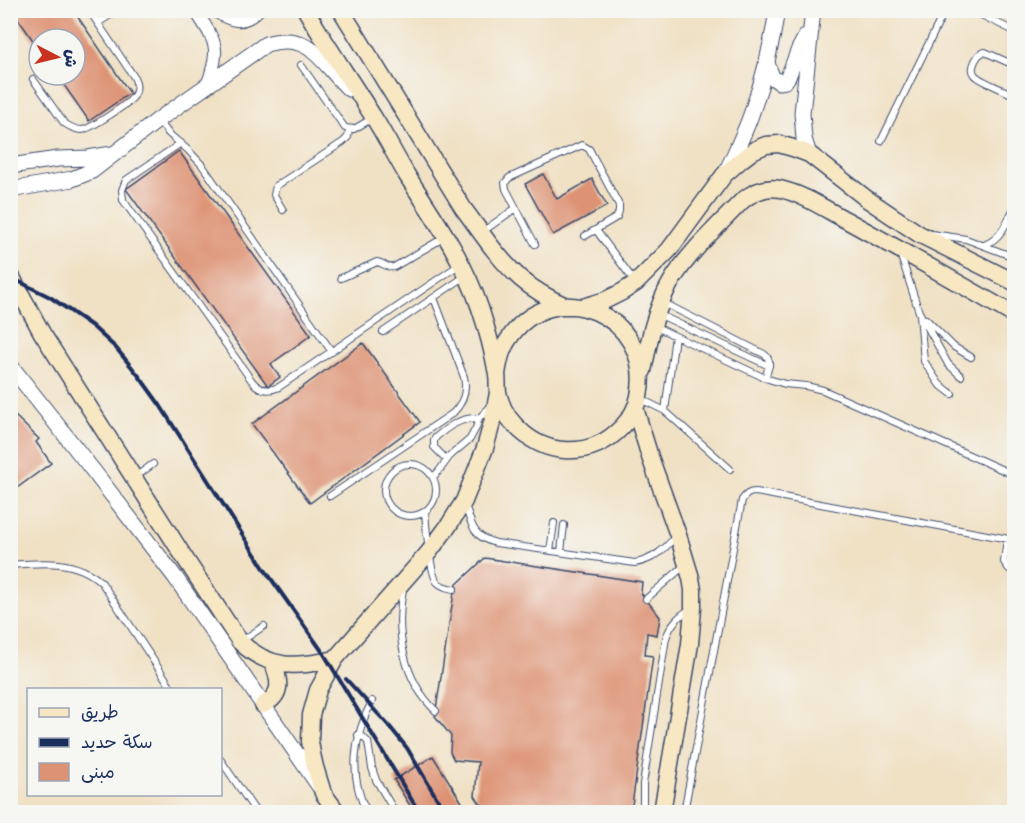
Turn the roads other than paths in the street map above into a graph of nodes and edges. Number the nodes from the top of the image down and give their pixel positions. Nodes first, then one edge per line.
1 (89, 10) edge
2 (118, 10) edge
3 (195, 10) edge
4 (214, 10) edge
5 (258, 10) edge
6 (306, 10) edge
7 (341, 10) edge
8 (777, 10) edge
9 (813, 10) edge
10 (945, 10) edge
11 (971, 10) edge
12 (98, 23) junction
13 (810, 29) junction
14 (1014, 32) edge
15 (767, 63) junction
16 (302, 65) dead end
17 (1014, 65) edge
18 (207, 86) junction
19 (38, 87) edge
20 (1014, 95) edge
21 (360, 97) junction
22 (374, 117) junction
23 (158, 120) junction
24 (349, 130) junction
25 (881, 141) dead end
26 (181, 143) junction
27 (113, 154) junction
28 (809, 154) junction
29 (13, 166) edge
30 (724, 175) junction
31 (14, 189) edge
32 (516, 208) junction
33 (1014, 208) edge
34 (284, 210) dead end
35 (596, 230) junction
36 (481, 233) junction
37 (919, 234) junction
38 (446, 236) junction
39 (585, 236) dead end
40 (1014, 237) edge
41 (535, 244) dead end
42 (984, 245) junction
43 (899, 250) junction
44 (1014, 257) edge
45 (464, 269) junction
46 (10, 274) edge
47 (341, 278) dead end
48 (1014, 282) edge
49 (636, 283) junction
50 (434, 298) junction
51 (566, 306) junction
52 (583, 307) junction
53 (919, 312) junction
54 (657, 314) junction
55 (1014, 315) edge
56 (383, 332) dead end
57 (675, 336) junction
58 (332, 352) junction
59 (971, 357) dead end
60 (10, 365) edge
61 (769, 366) junction
62 (497, 374) junction
63 (961, 376) dead end
64 (641, 378) junction
65 (765, 378) junction
66 (952, 394) dead end
67 (497, 396) junction
68 (637, 403) junction
69 (665, 411) junction
70 (479, 418) junction
71 (447, 460) junction
72 (153, 464) dead end
73 (729, 469) dead end
74 (1014, 475) edge
75 (433, 477) junction
76 (134, 478) junction
77 (330, 496) dead end
78 (464, 501) junction
79 (424, 512) junction
80 (554, 523) dead end
81 (564, 525) dead end
82 (678, 535) junction
83 (1007, 539) junction
84 (1014, 540) edge
85 (550, 551) junction
86 (429, 552) junction
87 (561, 552) junction
88 (687, 564) junction
89 (10, 565) edge
90 (1014, 570) edge
91 (404, 582) junction
92 (454, 589) dead end
93 (646, 599) dead end
94 (693, 608) junction
95 (264, 626) dead end
96 (240, 642) junction
97 (335, 659) junction
98 (273, 663) junction
99 (172, 688) edge
100 (372, 701) dead end
101 (263, 705) junction
102 (436, 711) dead end
103 (358, 735) junction
104 (222, 762) edge
105 (323, 792) junction
106 (256, 813) edge
107 (337, 813) edge
108 (367, 813) edge
109 (394, 813) edge
110 (643, 813) edge
111 (662, 813) edge
112 (684, 813) edge

1 - 12 lane
2 - 12 lane
3 - 18 street
4 - 5 street
6 - 21 main road
7 - 36 main road
8 - 15 street
9 - 13 street
10 - 25 lane
11 - 14 lane
12 - 19 lane
13 - 15 street
13 - 28 street
15 - 30 street
16 - 24 lane
17 - 20 lane
18 - 21 street
18 - 23 street
21 - 22 main road
22 - 24 lane
22 - 38 main road
23 - 26 lane
23 - 27 street
24 - 34 lane
26 - 58 lane
26 - 58 lane
27 - 29 street
27 - 31 street
28 - 30 main road
28 - 37 main road
30 - 49 main road
32 - 35 lane
32 - 36 lane
32 - 41 lane
33 - 42 lane
35 - 39 lane
35 - 49 lane
36 - 51 main road
37 - 42 lane
37 - 48 main road
38 - 45 main road
38 - 47 lane
40 - 44 lane
42 - 44 lane
43 - 53 lane
43 - 54 main road
43 - 55 main road
45 - 50 lane
45 - 58 lane
45 - 62 main road
46 - 76 main road
49 - 52 main road
50 - 56 lane
50 - 77 lane
51 - 52 main road
51 - 62 main road
52 - 64 main road
53 - 59 lane
53 - 63 lane
53 - 66 lane
54 - 57 lane
54 - 61 lane
54 - 61 lane
54 - 64 main road
57 - 65 lane
57 - 69 lane
60 - 101 street
61 - 65 lane
62 - 67 main road
64 - 68 main road
65 - 74 lane
67 - 68 main road
67 - 70 lane
67 - 78 main road
68 - 69 lane
68 - 82 main road
69 - 73 lane
70 - 71 lane
70 - 71 lane
71 - 75 lane
72 - 76 lane
75 - 79 lane
75 - 79 lane
76 - 96 main road
78 - 85 lane
78 - 86 main road
79 - 86 lane
80 - 85 lane
81 - 87 lane
82 - 87 lane
82 - 88 main road
83 - 84 lane
83 - 90 lane
83 - 112 lane
85 - 87 lane
86 - 91 main road
86 - 92 lane
88 - 93 lane
88 - 94 main road
89 - 99 lane
91 - 97 main road
91 - 102 lane
94 - 110 lane
94 - 111 main road
95 - 96 lane
96 - 98 main road
97 - 98 main road
97 - 105 main road
98 - 101 main road
100 - 103 lane
101 - 105 street
103 - 108 lane
103 - 109 lane
104 - 106 lane
105 - 107 main road

